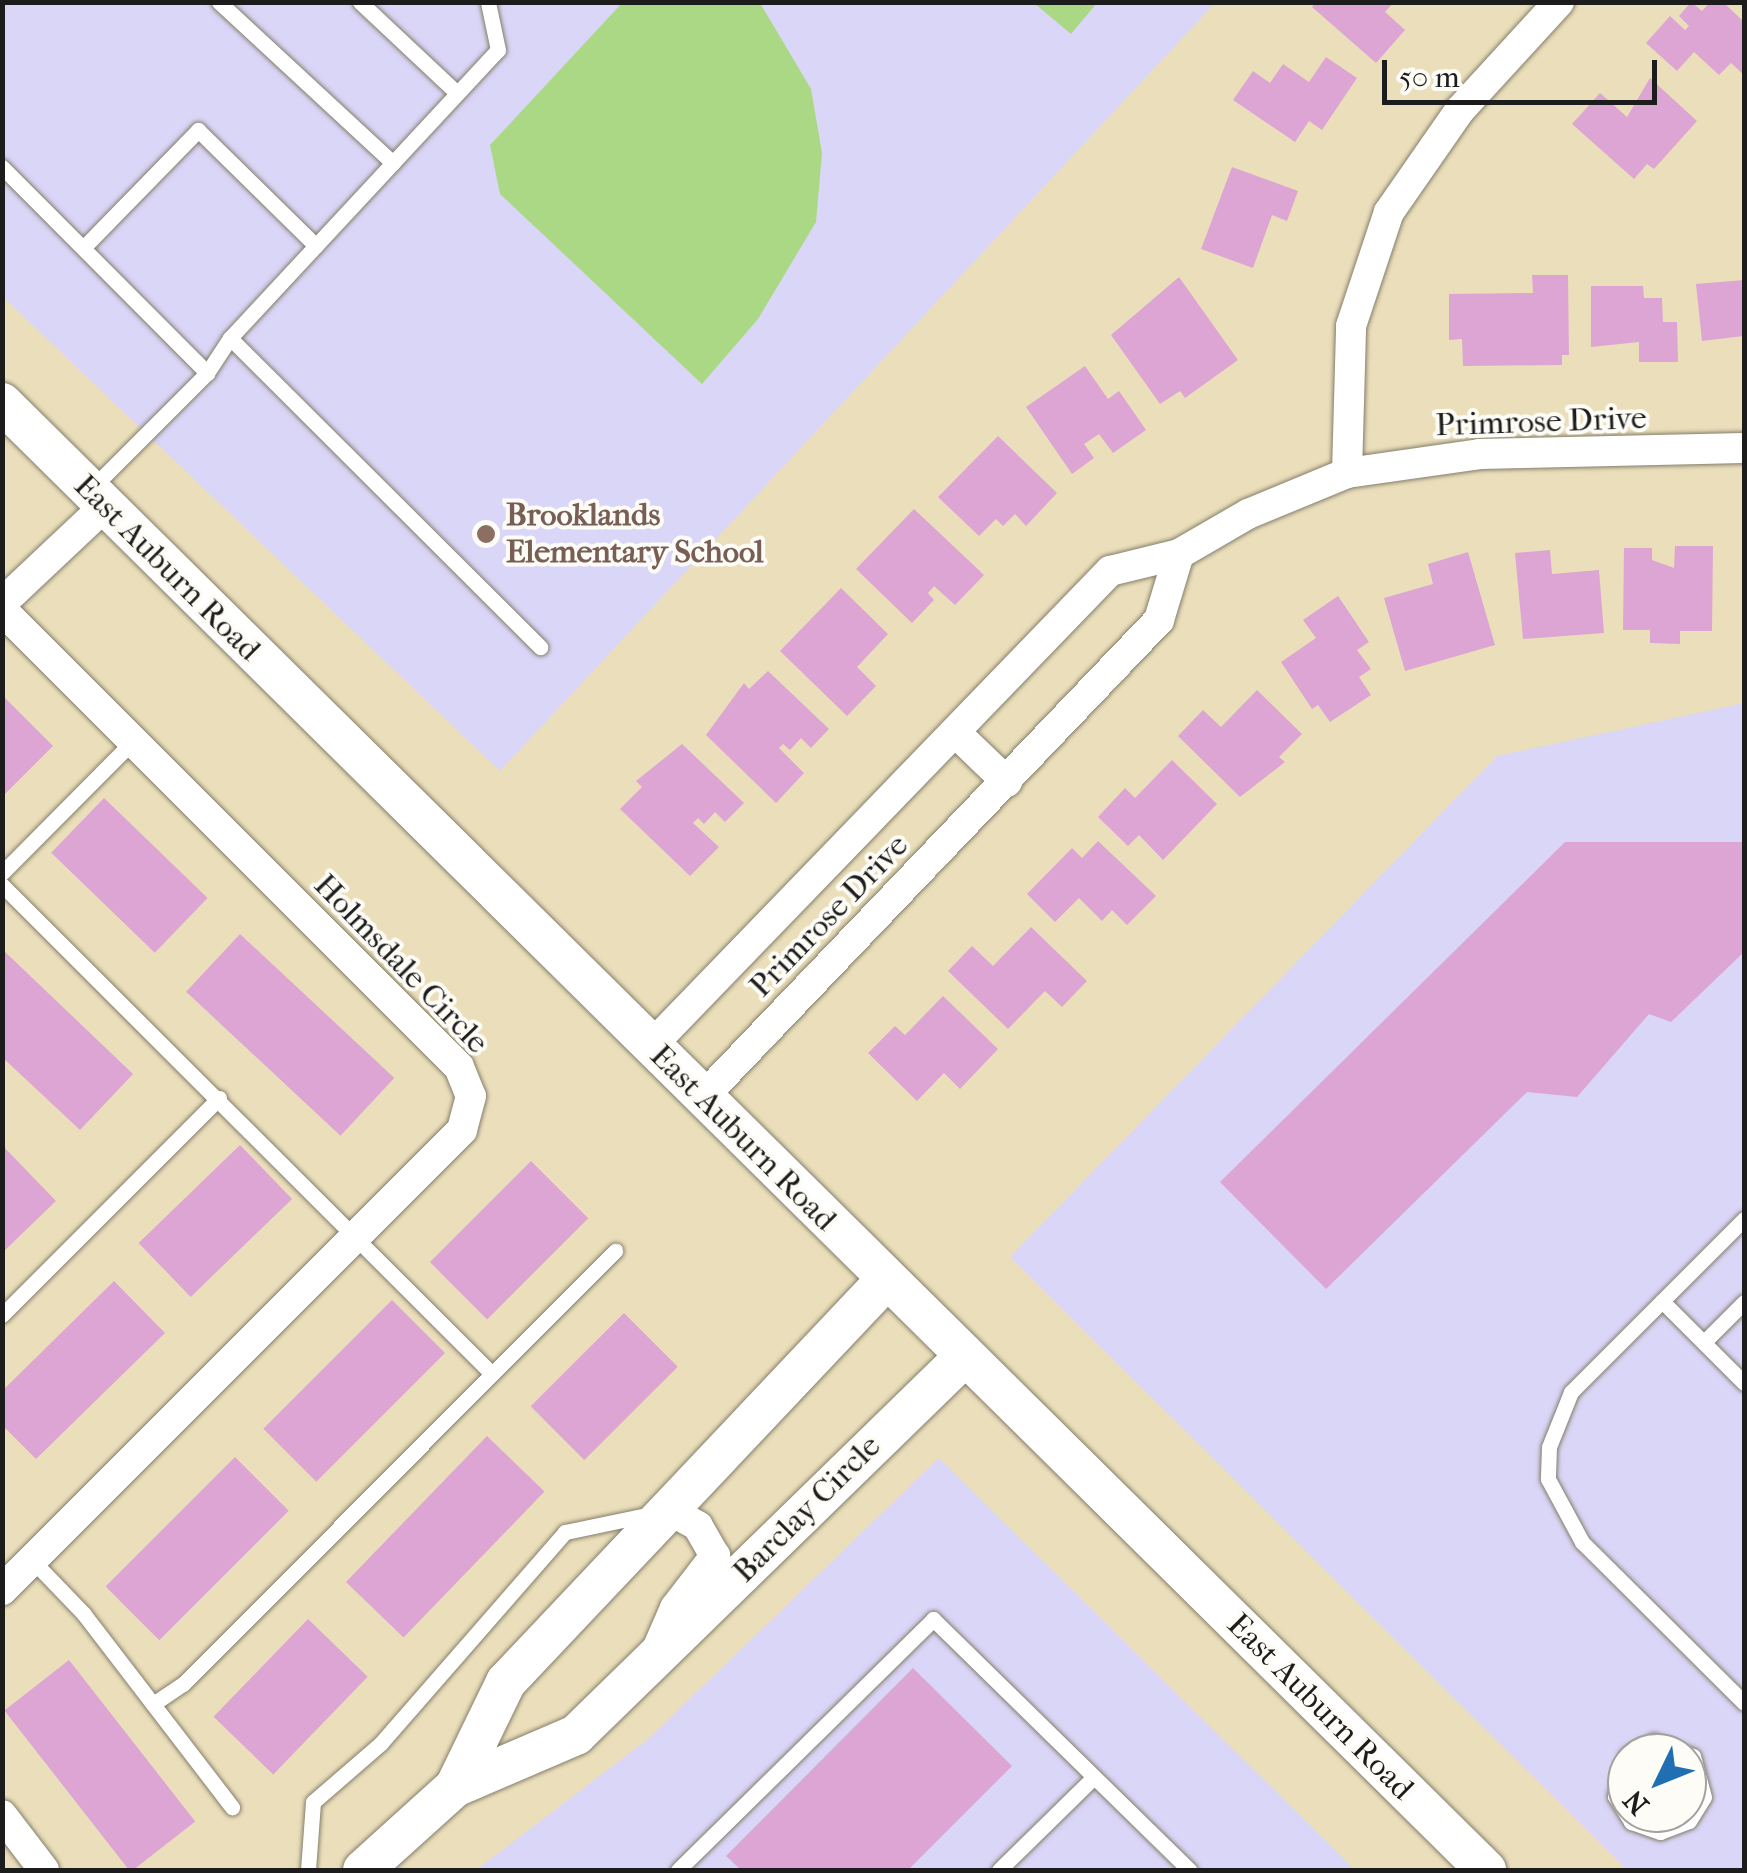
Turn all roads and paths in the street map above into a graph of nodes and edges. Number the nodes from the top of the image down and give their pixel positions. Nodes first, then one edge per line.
1 (220, 2) edge
2 (360, 2) edge
3 (488, 2) edge
4 (1559, 2) edge
5 (457, 94) junction
6 (392, 163) junction
7 (2, 167) edge
8 (316, 246) junction
9 (83, 248) junction
10 (230, 338) junction
11 (207, 373) junction
12 (2, 404) edge
13 (1744, 448) edge
14 (1346, 473) junction
15 (97, 498) junction
16 (1179, 554) junction
17 (2, 606) edge
18 (540, 647) dead end
19 (955, 732) junction
20 (132, 742) junction
21 (1007, 782) junction
22 (2, 872) edge
23 (2, 885) edge
24 (651, 1046) junction
25 (218, 1098) junction
26 (702, 1098) junction
27 (1744, 1220) edge
28 (356, 1236) junction
29 (615, 1251) dead end
30 (886, 1281) junction
31 (1662, 1301) junction
32 (1744, 1302) edge
33 (2, 1315) edge
34 (1704, 1342) junction
35 (965, 1356) junction
36 (492, 1374) junction
37 (1744, 1383) edge
38 (670, 1510) junction
39 (32, 1560) junction
40 (2, 1590) edge
41 (650, 1663) junction
42 (153, 1704) junction
43 (1744, 1704) edge
44 (1628, 1754) edge
45 (1094, 1777) junction
46 (455, 1787) junction
47 (232, 1807) dead end
48 (2, 1815) edge
49 (44, 1870) edge
50 (308, 1870) edge
51 (363, 1870) edge
52 (678, 1870) edge
53 (999, 1870) edge
54 (1189, 1870) edge
55 (1486, 1870) edge

1 - 6 lane
2 - 5 lane
3 - 5 lane
4 - 14 street
5 - 6 lane
6 - 8 lane
7 - 9 lane
8 - 9 lane
8 - 10 lane
9 - 11 lane
10 - 11 lane
10 - 18 lane
11 - 15 lane
12 - 15 main road, East Auburn Road
13 - 14 street, Primrose Drive
14 - 16 street, Primrose Drive
15 - 17 street
15 - 24 main road, East Auburn Road
16 - 19 street, Primrose Drive
16 - 21 street, Primrose Drive
17 - 20 street, Holmsdale Circle
19 - 21 street
19 - 24 street, Primrose Drive
20 - 22 lane
20 - 28 street, Holmsdale Circle
21 - 26 street, Primrose Drive
23 - 25 lane
24 - 26 main road, East Auburn Road
25 - 28 lane
25 - 33 lane
26 - 30 main road, East Auburn Road
27 - 31 lane
28 - 36 lane
28 - 39 street, Holmsdale Circle
29 - 36 lane
30 - 35 main road, East Auburn Road
30 - 38 main road, Barclay Circle
31 - 34 lane
31 - 43 lane
32 - 34 lane
34 - 37 lane
35 - 41 main road, Barclay Circle
35 - 55 main road, East Auburn Road
36 - 42 lane
38 - 41 street, Barclay Circle
38 - 46 main road, Barclay Circle
38 - 50 lane
39 - 40 street, Holmsdale Circle
39 - 42 lane
41 - 46 main road, Barclay Circle
42 - 47 lane
44 - 44 lane
45 - 52 lane
45 - 53 lane
45 - 54 lane
46 - 51 main road, Barclay Circle
48 - 49 street

